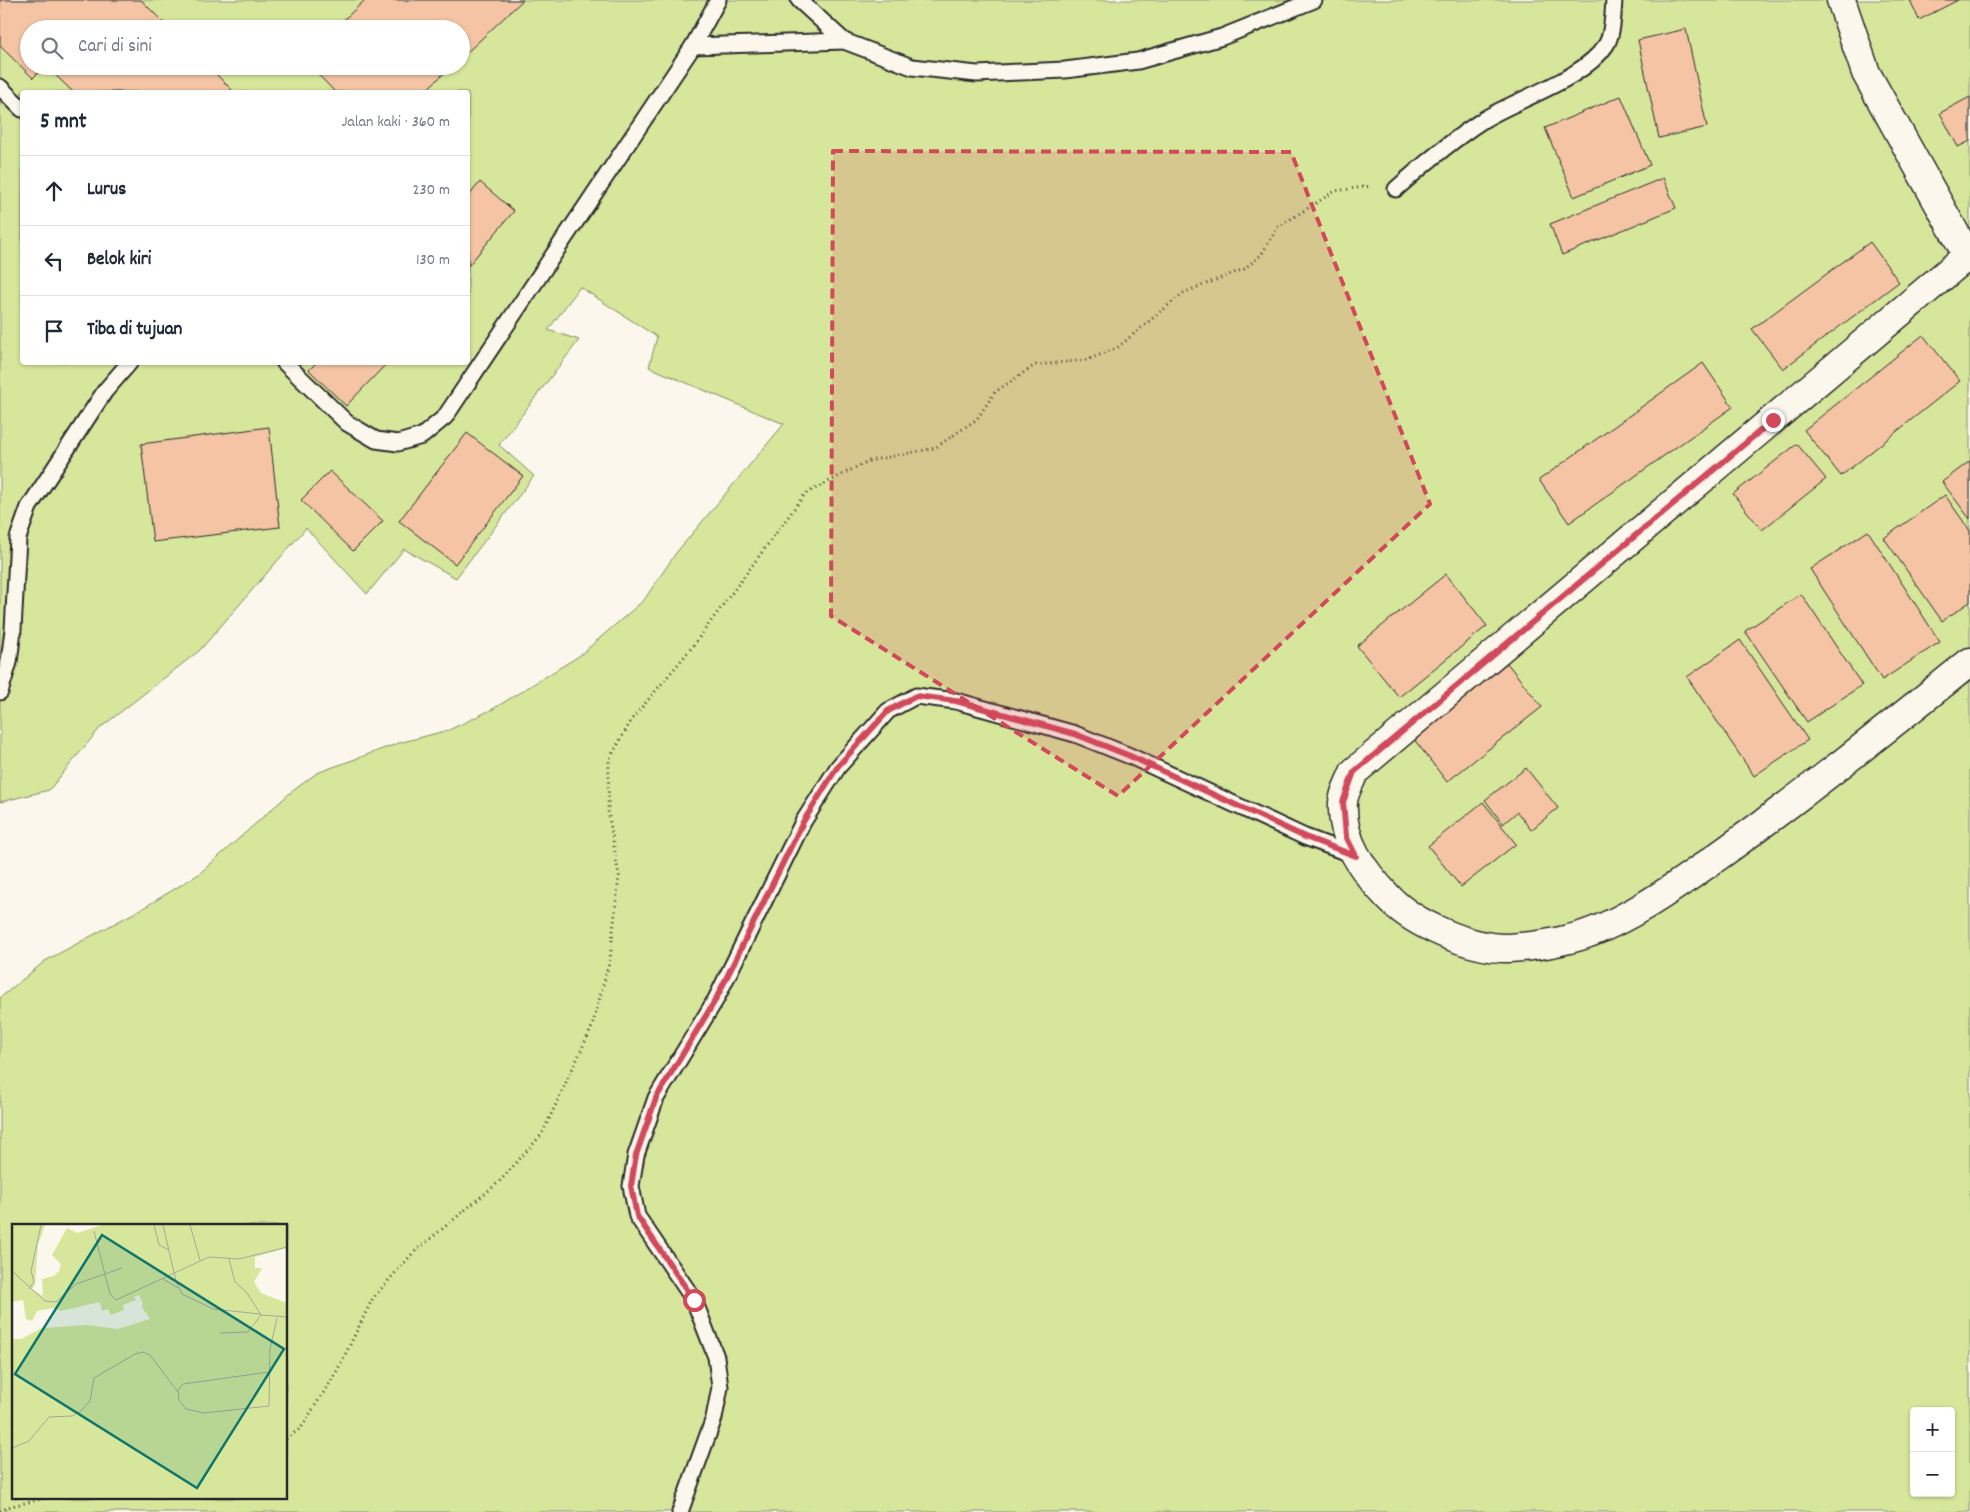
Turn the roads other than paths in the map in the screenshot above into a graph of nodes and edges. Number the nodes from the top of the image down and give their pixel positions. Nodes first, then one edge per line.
1 (718, 0) edge
2 (799, 0) edge
3 (1314, 0) edge
4 (1614, 0) edge
5 (1841, 0) edge
6 (844, 41) junction
7 (693, 46) junction
8 (0, 88) edge
9 (20, 107) edge
10 (1396, 189) road end
11 (1969, 258) edge
12 (127, 365) edge
13 (287, 365) edge
14 (1970, 662) edge
15 (0, 692) edge
16 (1356, 856) junction
17 (680, 1512) edge

1 - 7 lane
2 - 6 lane
3 - 6 lane
4 - 10 lane
5 - 11 street
6 - 7 lane
7 - 13 lane
8 - 9 lane
11 - 16 street
12 - 15 lane
14 - 16 street
16 - 17 lane

